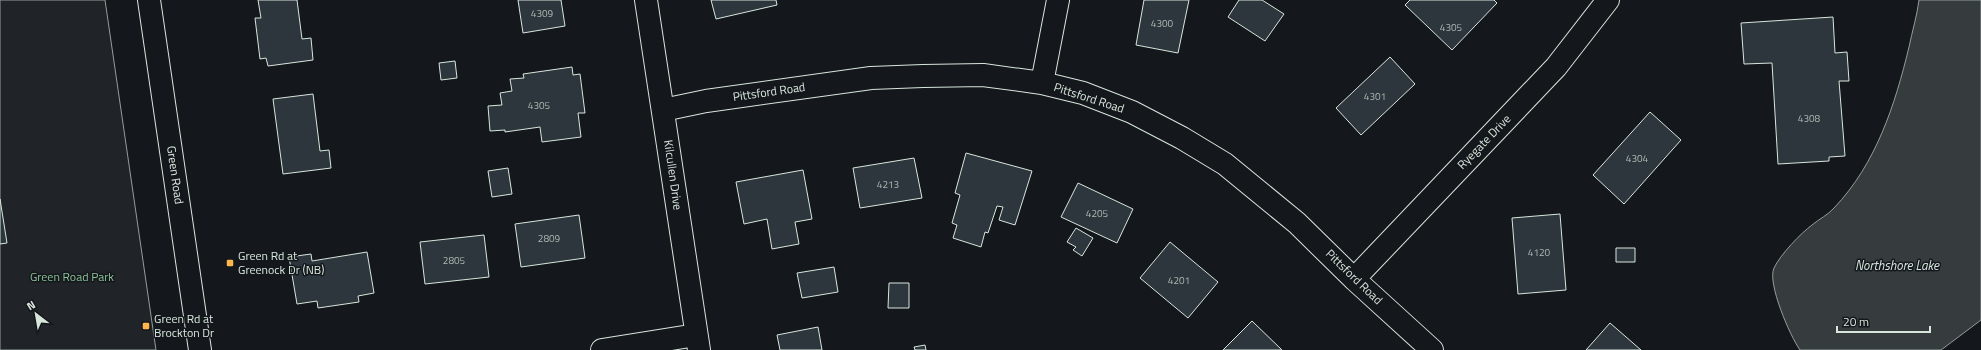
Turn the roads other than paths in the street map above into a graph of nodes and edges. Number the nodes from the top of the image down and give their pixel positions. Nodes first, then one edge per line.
1 (149, 0) edge
2 (646, 0) edge
3 (1058, 0) edge
4 (1608, 0) edge
5 (1042, 82) junction
6 (663, 110) junction
7 (1354, 279) junction
8 (697, 343) edge
9 (200, 350) edge
10 (602, 350) edge
11 (1432, 350) edge

1 - 9 street, Green Road
2 - 6 street, Kilcullen Drive
3 - 5 street
4 - 7 street, Ryegate Drive
5 - 6 street, Pittsford Road
5 - 7 street, Pittsford Road
6 - 8 street, Kilcullen Drive
7 - 11 street, Pittsford Road
8 - 10 street

